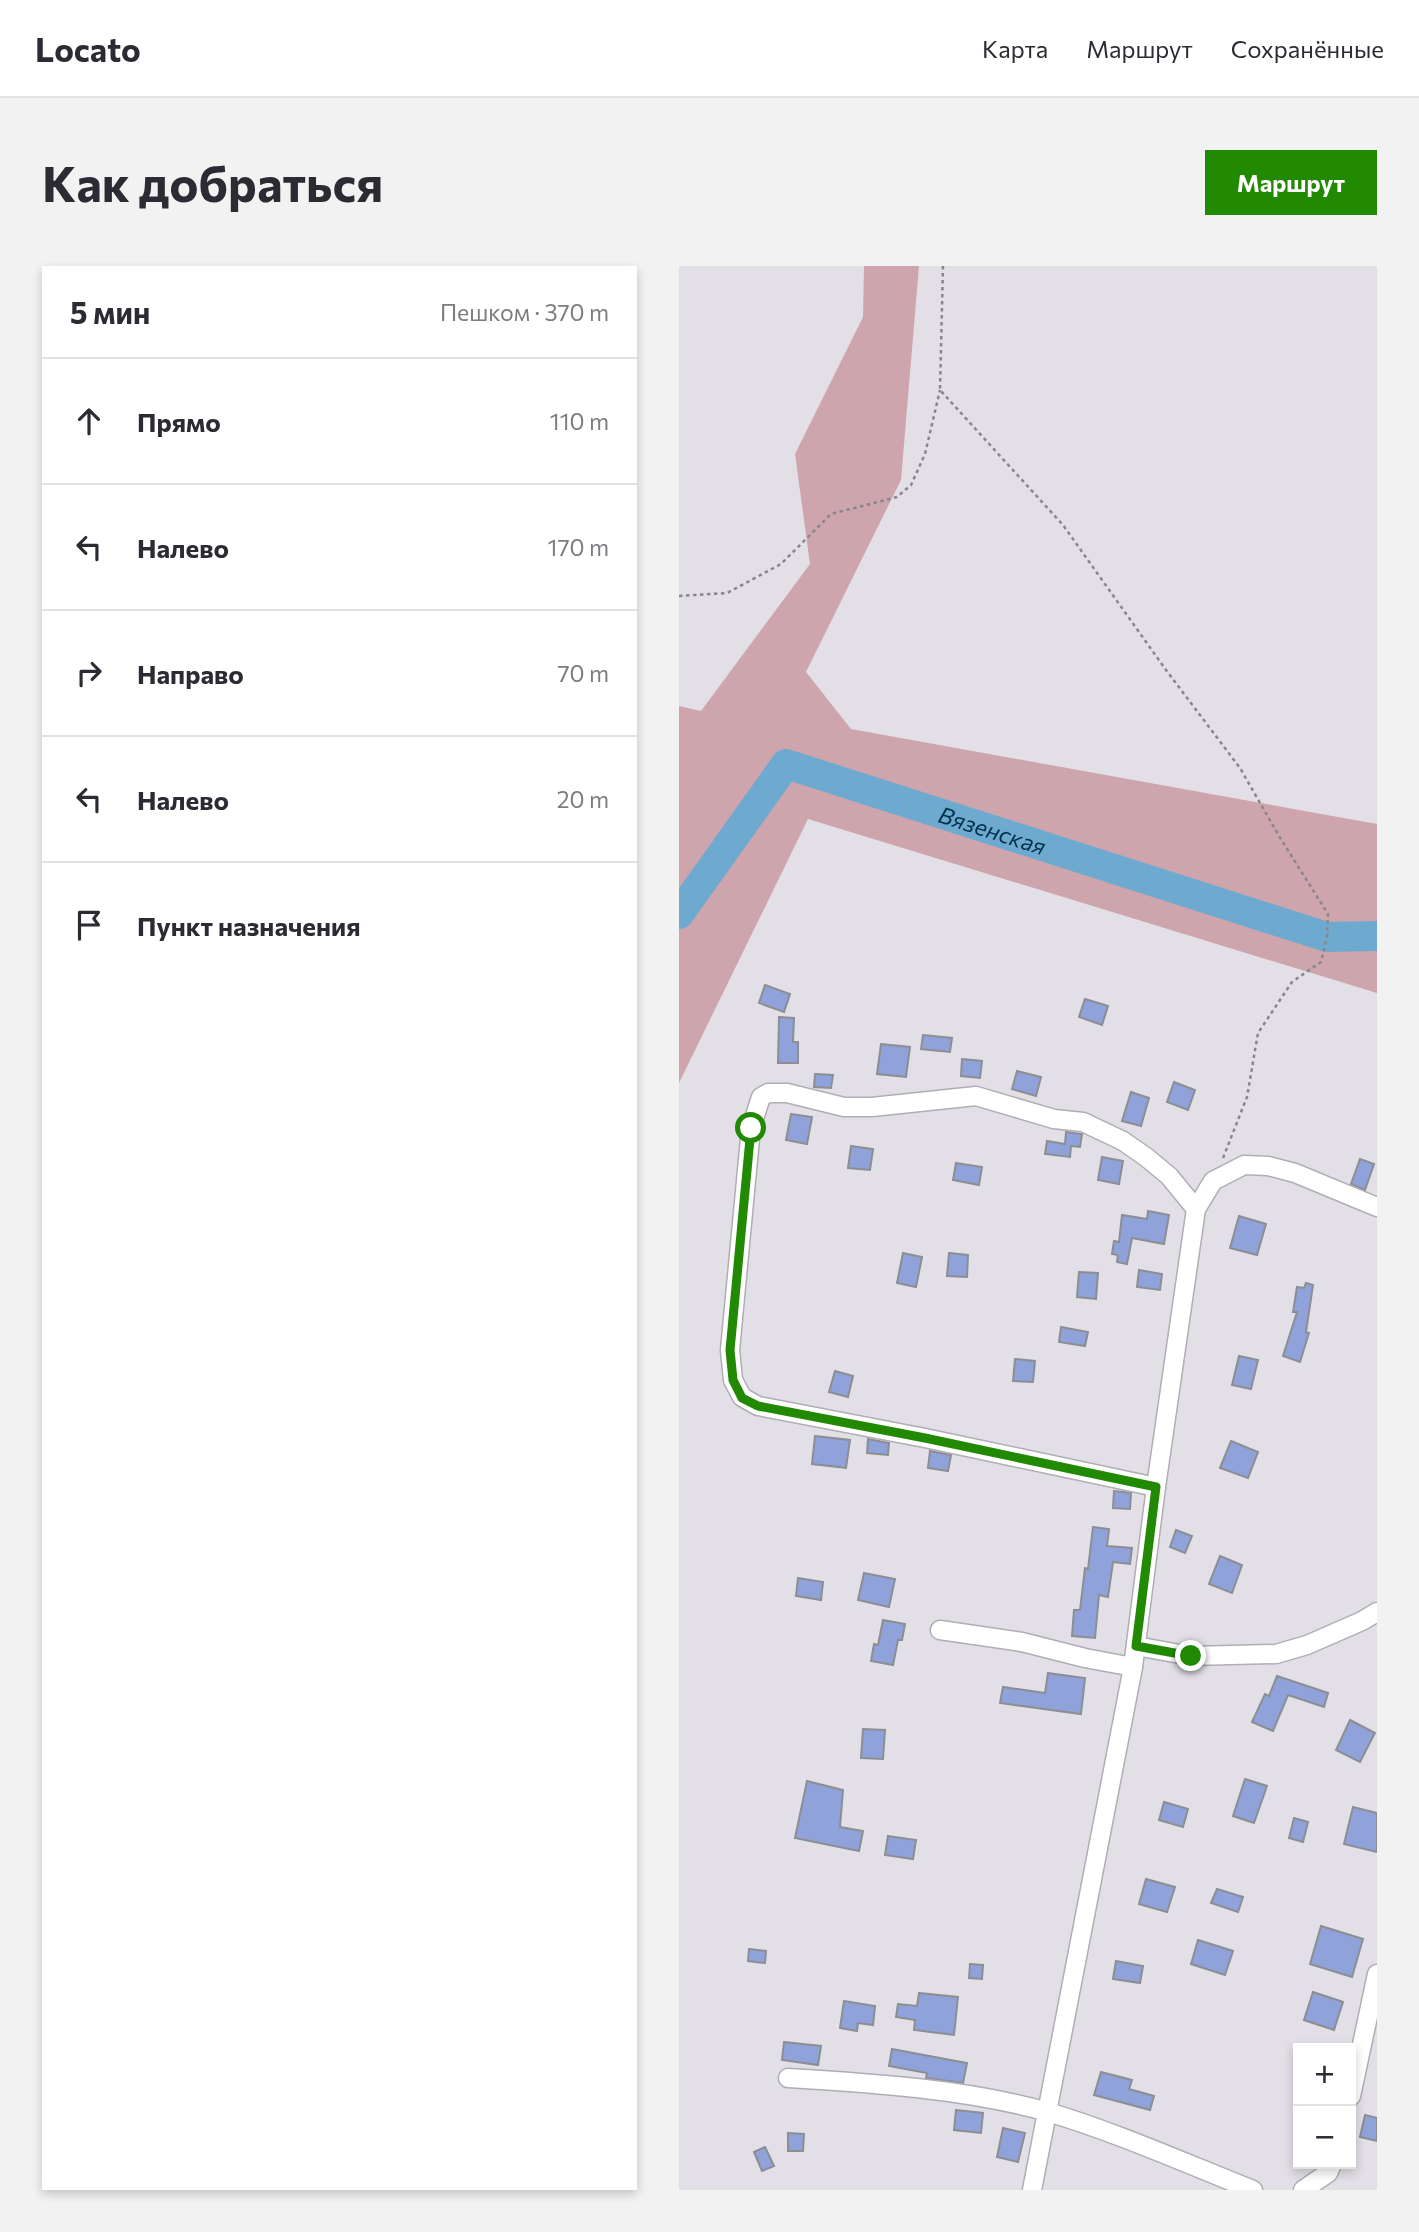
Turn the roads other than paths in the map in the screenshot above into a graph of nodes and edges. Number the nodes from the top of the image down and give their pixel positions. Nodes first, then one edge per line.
1 (1377, 1207) edge
2 (1196, 1209) junction
3 (1156, 1487) junction
4 (1377, 1612) edge
5 (940, 1630) dead end
6 (1136, 1646) junction
7 (1133, 1667) junction
8 (1377, 1974) edge
9 (1356, 2073) edge
10 (788, 2078) dead end
11 (1047, 2112) junction
12 (1330, 2169) edge
13 (1032, 2190) edge
14 (1253, 2190) edge
15 (1303, 2190) edge

1 - 2 street
2 - 3 street
2 - 3 street
3 - 6 street
4 - 6 street
5 - 7 street
6 - 7 street
7 - 11 street
8 - 9 street
10 - 11 street
11 - 13 street
11 - 14 street
12 - 15 street

